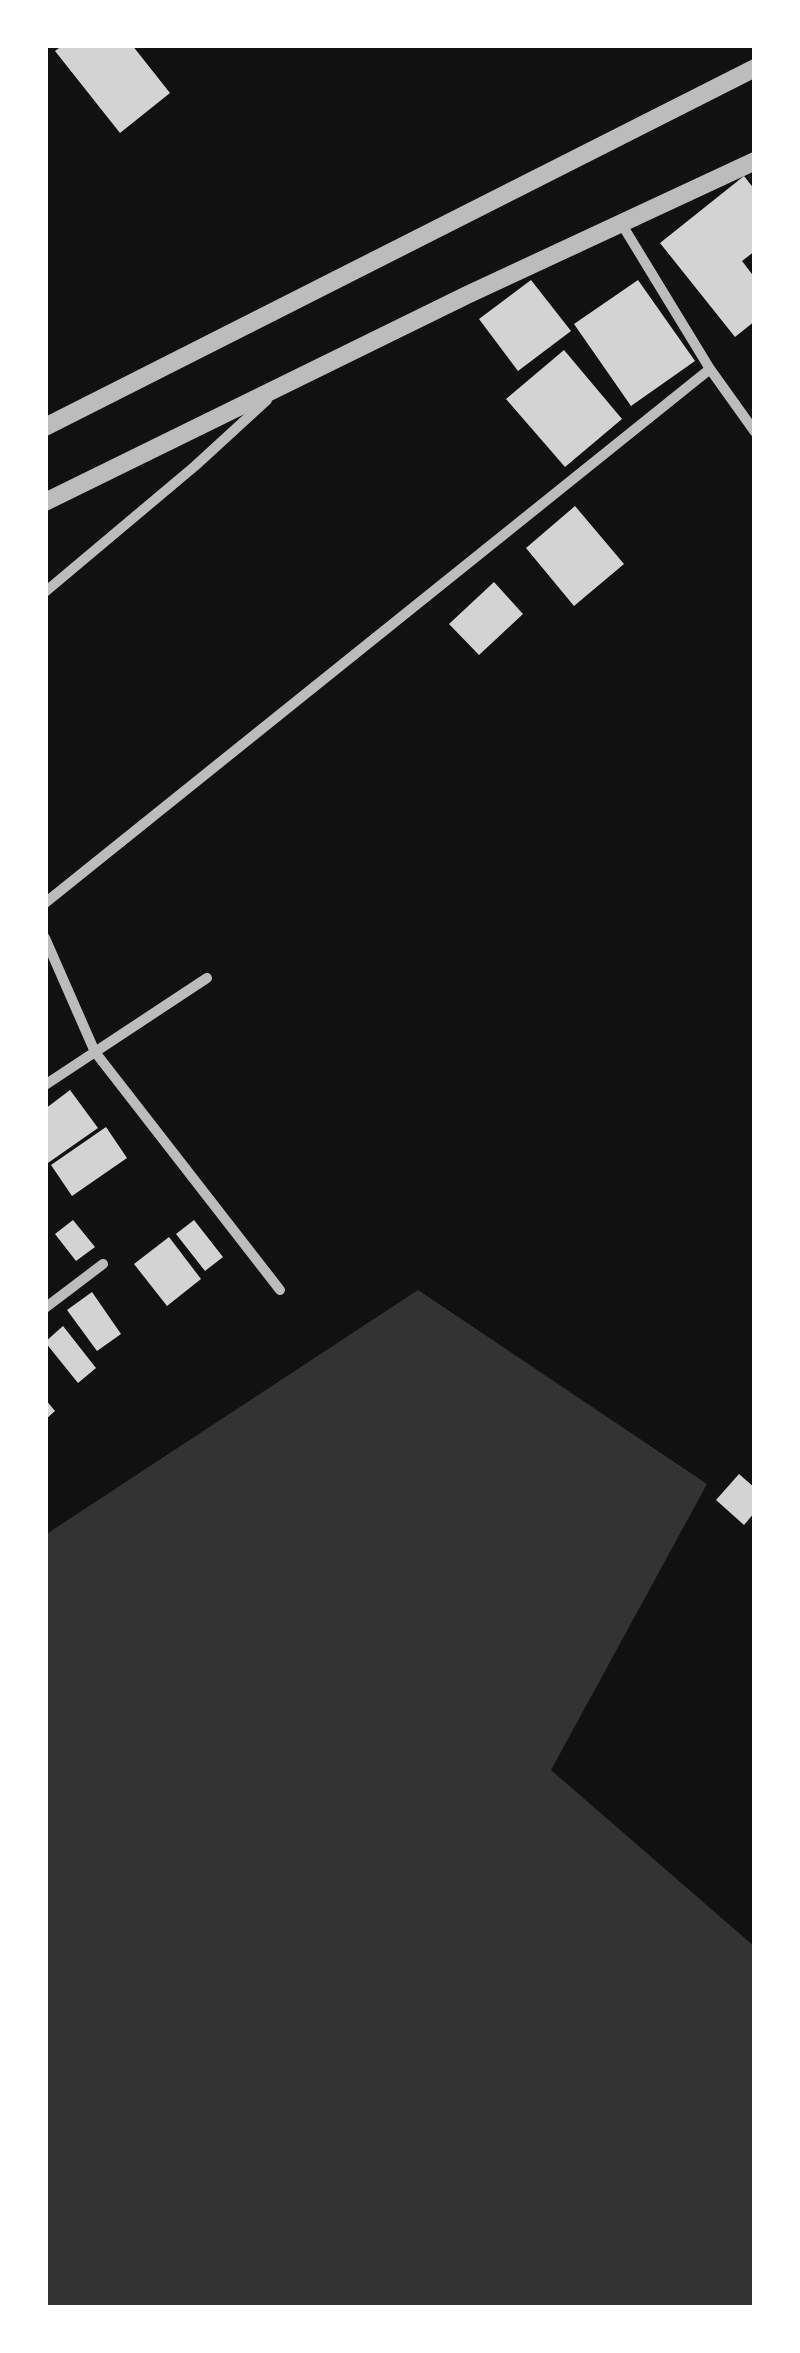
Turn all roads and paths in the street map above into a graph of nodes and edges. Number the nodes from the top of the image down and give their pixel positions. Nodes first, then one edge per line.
1 (755, 68) edge
2 (755, 161) edge
3 (621, 223) junction
4 (710, 369) junction
5 (282, 385) junction
6 (45, 428) edge
7 (755, 432) edge
8 (45, 502) edge
9 (45, 592) edge
10 (45, 903) edge
11 (45, 938) edge
12 (207, 978) dead end
13 (95, 1052) junction
14 (45, 1085) edge
15 (103, 1264) dead end
16 (280, 1290) dead end
17 (45, 1308) edge

1 - 6 street
2 - 3 street
3 - 4 street
3 - 5 street
4 - 7 street
4 - 10 street
5 - 8 street
5 - 9 street
11 - 13 street
12 - 13 street
13 - 14 street
13 - 16 street
15 - 17 street

